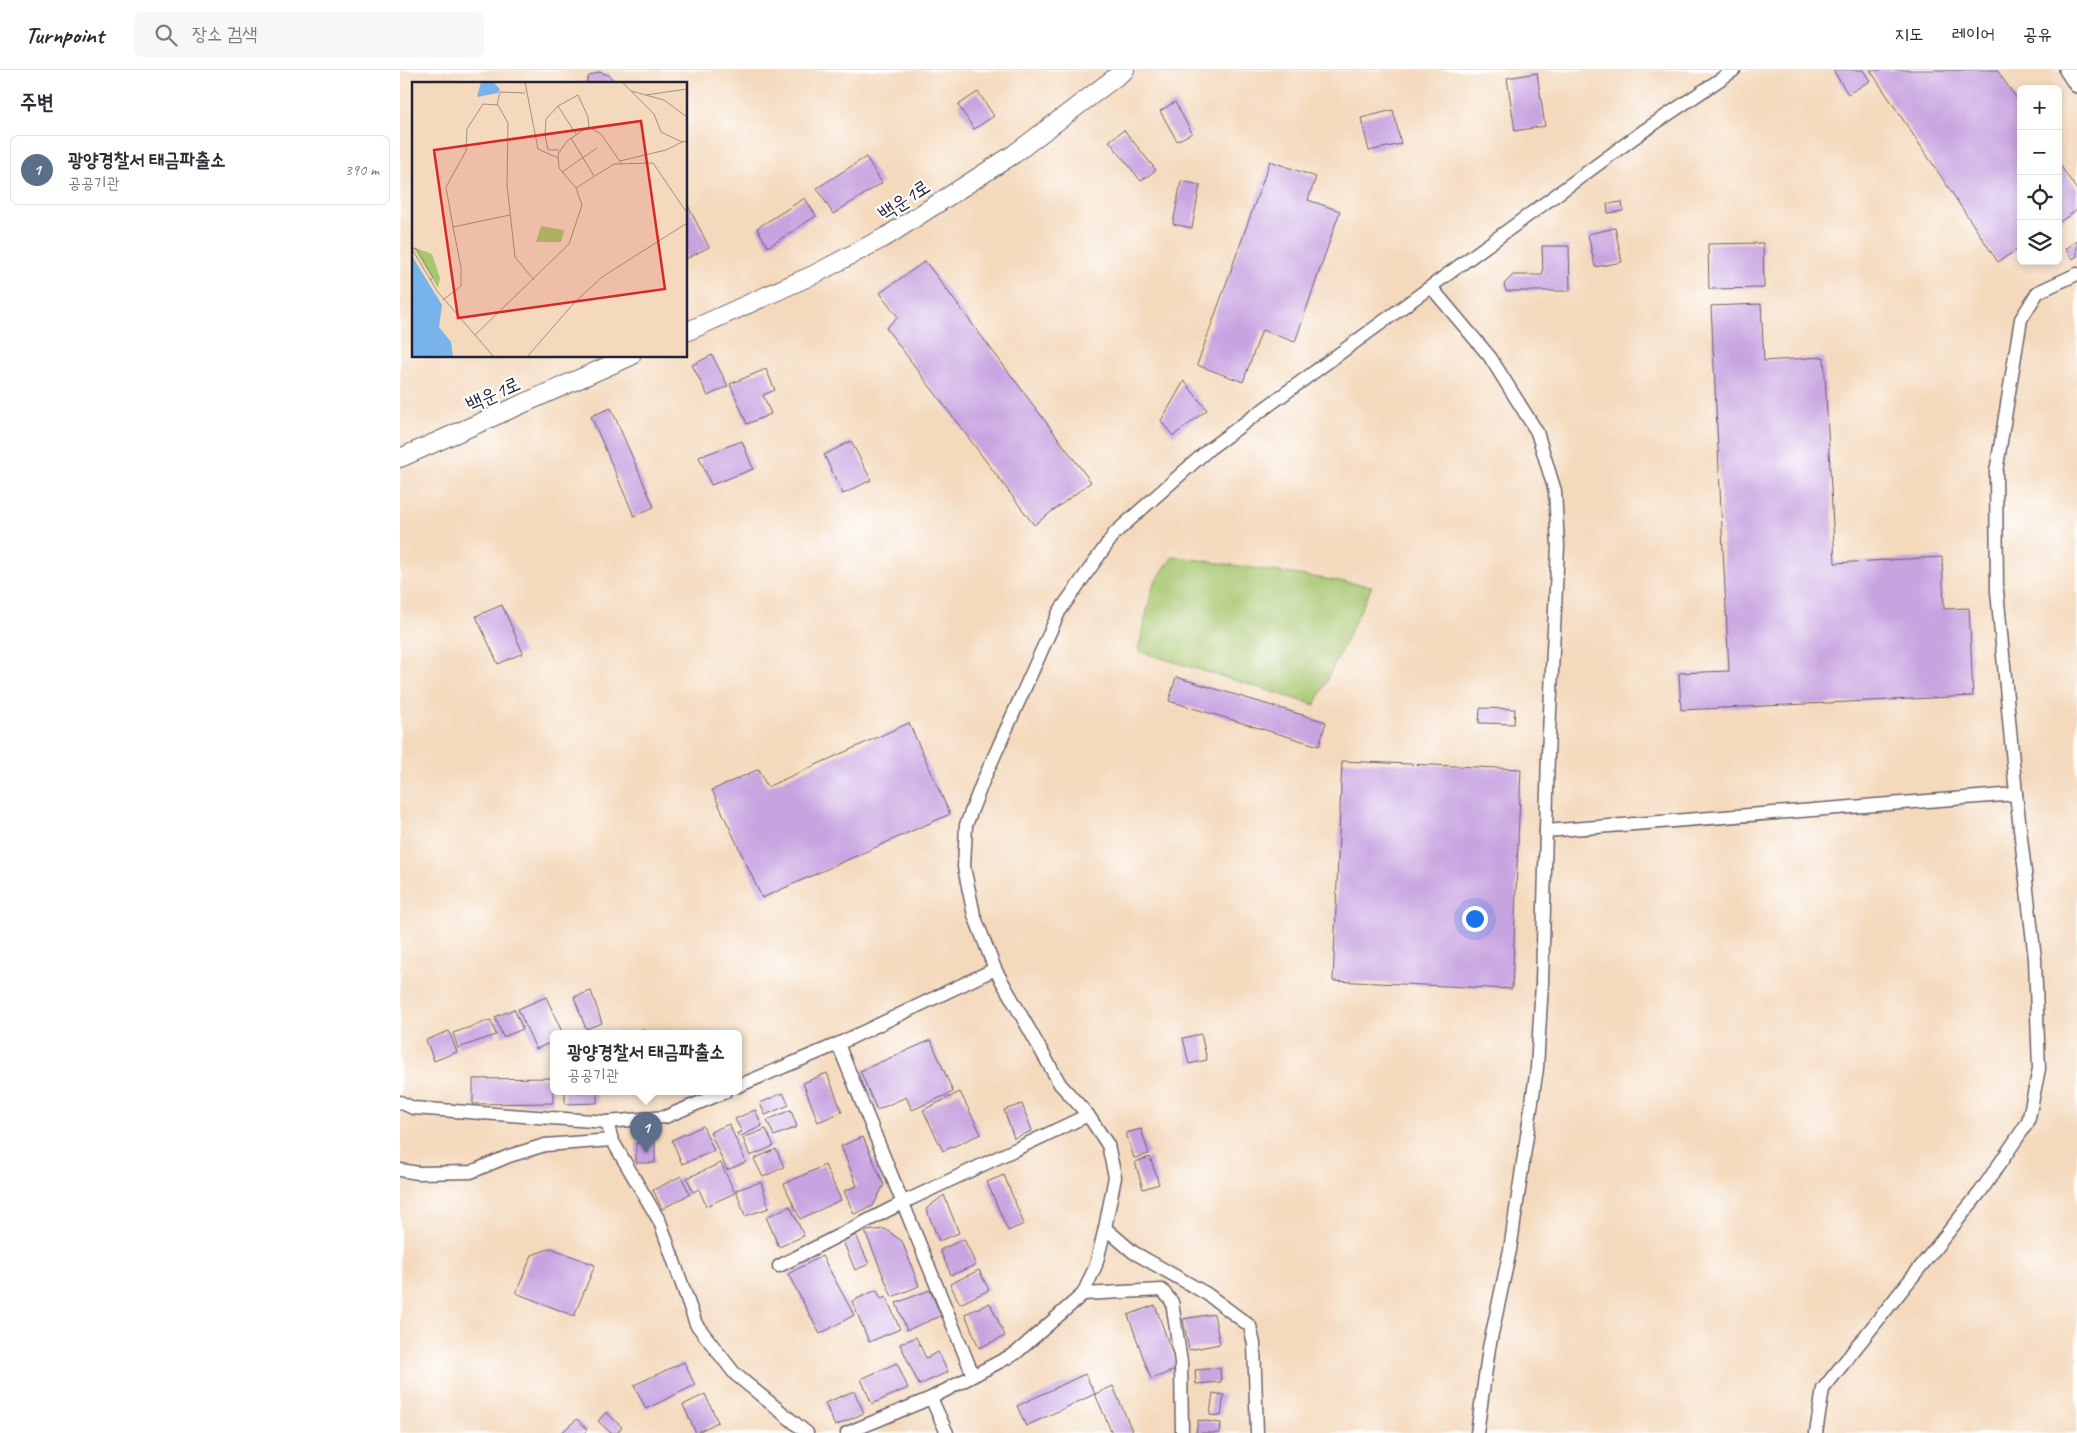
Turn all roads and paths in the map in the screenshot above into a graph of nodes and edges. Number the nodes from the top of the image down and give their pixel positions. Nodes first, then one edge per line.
1 (1125, 70) edge
2 (1734, 70) edge
3 (2067, 70) edge
4 (2077, 85) edge
5 (2077, 274) edge
6 (1431, 287) junction
7 (688, 331) edge
8 (626, 358) edge
9 (400, 458) edge
10 (2016, 794) junction
11 (1546, 832) junction
12 (995, 969) junction
13 (838, 1044) junction
14 (742, 1084) edge
15 (718, 1095) edge
16 (400, 1102) edge
17 (1088, 1114) junction
18 (607, 1122) junction
19 (612, 1140) junction
20 (400, 1170) edge
21 (904, 1202) junction
22 (1105, 1228) junction
23 (779, 1266) dead end
24 (1083, 1294) junction
25 (974, 1375) junction
26 (931, 1398) junction
27 (807, 1433) edge
28 (847, 1433) edge
29 (947, 1433) edge
30 (1182, 1433) edge
31 (1257, 1433) edge
32 (1477, 1433) edge
33 (1816, 1433) edge

1 - 7 main road, 백운1로
2 - 6 street
3 - 4 street
5 - 10 street
6 - 11 street
6 - 12 street
8 - 9 main road, 백운1로
10 - 11 street
10 - 33 street
11 - 32 street
12 - 13 street
12 - 17 street
13 - 14 street
13 - 21 street
15 - 18 street
16 - 18 street
17 - 21 street
17 - 22 street
18 - 19 street
19 - 20 street
19 - 27 street
21 - 23 street
21 - 25 street
22 - 24 street
22 - 31 street
24 - 25 street
24 - 30 street
25 - 26 street
26 - 28 street
26 - 29 street

